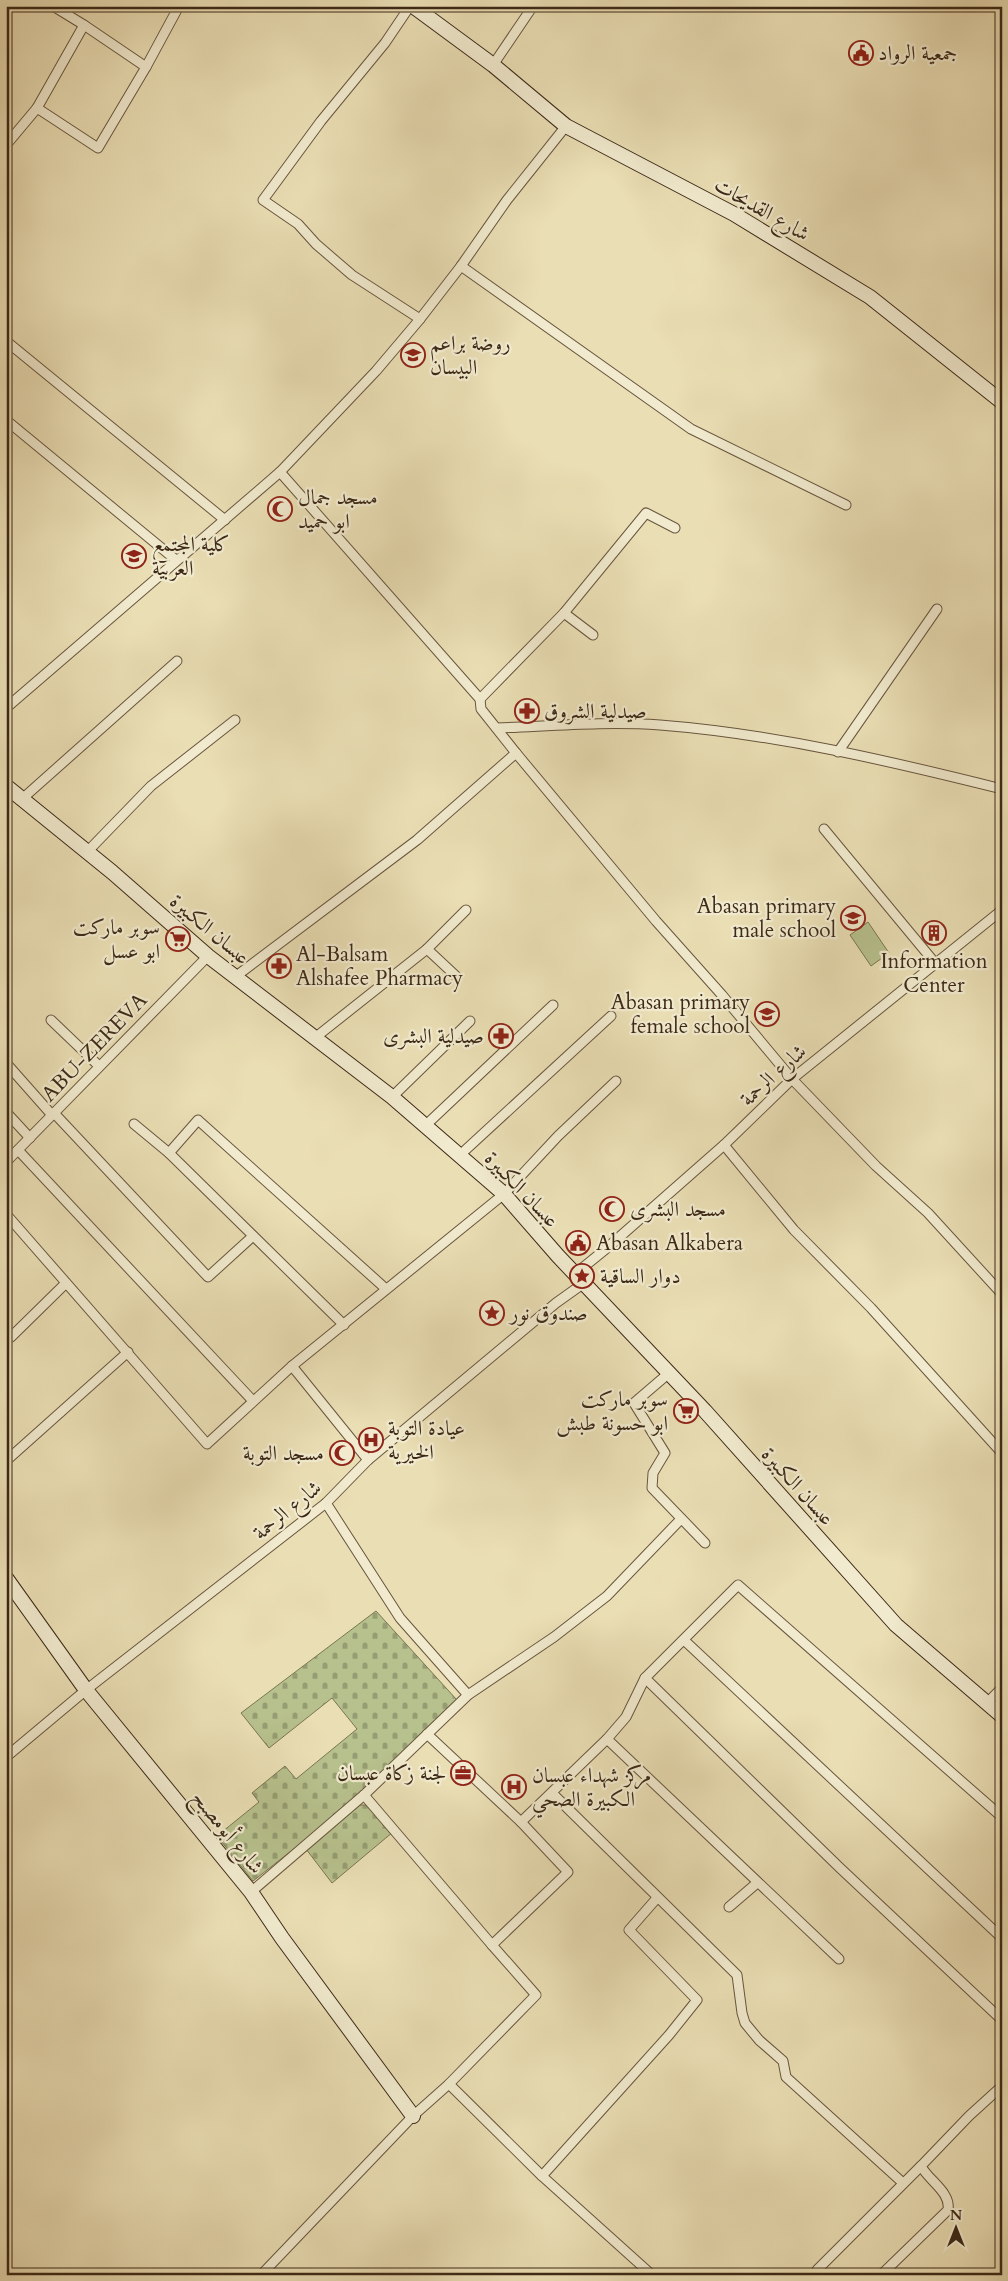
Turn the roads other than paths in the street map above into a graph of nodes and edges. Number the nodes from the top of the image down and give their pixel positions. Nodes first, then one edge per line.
1 (53, 6) edge
2 (179, 6) edge
3 (411, 6) edge
4 (533, 6) edge
5 (84, 25) junction
6 (493, 65) junction
7 (146, 67) junction
8 (37, 108) junction
9 (566, 126) junction
10 (6, 145) edge
11 (461, 266) junction
12 (420, 320) junction
13 (6, 341) edge
14 (1002, 402) edge
15 (6, 420) edge
16 (280, 472) junction
17 (846, 505) dead end
18 (225, 520) junction
19 (675, 528) dead end
20 (176, 560) junction
21 (937, 609) dead end
22 (564, 613) junction
23 (593, 635) dead end
24 (177, 661) dead end
25 (480, 699) junction
26 (6, 708) edge
27 (235, 720) dead end
28 (497, 728) junction
29 (838, 752) junction
30 (516, 753) junction
31 (6, 786) edge
32 (1002, 788) edge
33 (22, 799) junction
34 (824, 829) dead end
35 (86, 853) junction
36 (466, 910) dead end
37 (1002, 910) edge
38 (427, 949) junction
39 (208, 956) junction
40 (935, 963) junction
41 (457, 976) dead end
42 (235, 978) junction
43 (554, 1005) dead end
44 (611, 1016) dead end
45 (51, 1020) dead end
46 (470, 1021) dead end
47 (316, 1037) junction
48 (6, 1063) edge
49 (99, 1066) junction
50 (792, 1079) junction
51 (616, 1081) dead end
52 (392, 1097) junction
53 (6, 1112) edge
54 (53, 1114) junction
55 (134, 1124) dead end
56 (426, 1126) junction
57 (30, 1138) junction
58 (724, 1145) junction
59 (18, 1150) junction
60 (169, 1153) junction
61 (460, 1154) junction
62 (6, 1162) edge
63 (504, 1194) junction
64 (6, 1214) edge
65 (253, 1236) junction
66 (579, 1278) junction
67 (66, 1284) junction
68 (386, 1289) junction
69 (1002, 1294) edge
70 (344, 1325) junction
71 (11, 1337) dead end
72 (128, 1352) junction
73 (292, 1366) junction
74 (669, 1373) junction
75 (253, 1401) junction
76 (1002, 1452) edge
77 (368, 1460) junction
78 (6, 1461) edge
79 (326, 1503) junction
80 (681, 1519) junction
81 (705, 1543) dead end
82 (6, 1578) edge
83 (685, 1640) junction
84 (645, 1678) junction
85 (1002, 1688) edge
86 (86, 1690) junction
87 (468, 1695) junction
88 (986, 1704) junction
89 (1002, 1716) edge
90 (426, 1734) junction
91 (607, 1739) junction
92 (6, 1757) edge
93 (552, 1793) junction
94 (364, 1795) junction
95 (1002, 1817) edge
96 (521, 1822) junction
97 (757, 1883) junction
98 (251, 1892) junction
99 (657, 1898) junction
100 (728, 1907) dead end
101 (1002, 1938) edge
102 (492, 1945) junction
103 (839, 1960) dead end
104 (1002, 2020) edge
105 (449, 2084) junction
106 (1002, 2086) edge
107 (413, 2116) junction
108 (921, 2166) junction
109 (542, 2176) junction
110 (904, 2183) junction
111 (261, 2275) edge
112 (652, 2275) edge
113 (822, 2275) edge
114 (881, 2275) edge

1 - 5 street
2 - 7 street
3 - 6 street, شارع القديحات
3 - 12 street
4 - 6 street
5 - 7 street
5 - 8 street
6 - 9 street, شارع القديحات
7 - 8 street
8 - 10 street
9 - 11 street
9 - 14 street, شارع القديحات
11 - 12 street
11 - 17 street
12 - 16 street
13 - 18 street
15 - 20 street
16 - 18 street
16 - 25 street
18 - 20 street
19 - 22 street
20 - 26 street
21 - 29 street
22 - 23 street
22 - 25 street
24 - 33 street
25 - 28 street
27 - 35 street
28 - 29 street
28 - 30 street
29 - 32 street
30 - 42 street
30 - 50 street
31 - 33 street, عبسان الكبيرة
33 - 35 street, عبسان الكبيرة
34 - 40 street
35 - 39 street, عبسان الكبيرة
36 - 38 street
37 - 40 street, شارع الرحمة
38 - 41 street
38 - 47 street
39 - 42 street, عبسان الكبيرة
39 - 49 street, ABU-ZEREVA
40 - 50 street, شارع الرحمة
42 - 47 street, عبسان الكبيرة
43 - 56 street
44 - 61 street
45 - 49 street
46 - 52 street
47 - 52 street, عبسان الكبيرة
48 - 54 street
49 - 54 street, ABU-ZEREVA
50 - 58 street, شارع الرحمة
50 - 69 street
51 - 63 street
52 - 56 street, عبسان الكبيرة
53 - 57 street
54 - 57 street, ABU-ZEREVA
54 - 65 street
55 - 60 street
56 - 61 street, عبسان الكبيرة
57 - 59 street, ABU-ZEREVA
58 - 66 street, شارع الرحمة
58 - 76 street
59 - 62 street, ABU-ZEREVA
59 - 75 street
60 - 65 street
60 - 68 street
61 - 63 street, عبسان الكبيرة
63 - 66 street, عبسان الكبيرة
63 - 68 street
64 - 67 street
65 - 70 street
66 - 74 street, عبسان الكبيرة
66 - 77 street, شارع الرحمة
67 - 71 street
67 - 72 street
68 - 70 street
70 - 73 street
72 - 75 street
72 - 78 street
73 - 75 street
73 - 77 street
74 - 80 street
74 - 88 street, عبسان الكبيرة
77 - 79 street, شارع الرحمة
79 - 86 street, شارع الرحمة
79 - 87 street
80 - 81 street
80 - 87 street
82 - 86 street, شارع أبومصبح
83 - 84 street
83 - 95 street
83 - 101 street
84 - 91 street
84 - 104 street
85 - 88 street
86 - 92 street, شارع الرحمة
86 - 98 street, شارع أبومصبح
87 - 90 street
88 - 89 street, عبسان الكبيرة
90 - 94 street
90 - 96 street
91 - 93 street
91 - 97 street
93 - 96 street
93 - 99 street
94 - 98 street
94 - 102 street
96 - 102 street
97 - 100 street
97 - 103 street
98 - 107 street, شارع أبومصبح
99 - 109 street
99 - 110 street
102 - 105 street
105 - 107 street
105 - 109 street
106 - 108 street
107 - 111 street
108 - 110 street
108 - 114 street
109 - 112 street
110 - 113 street

